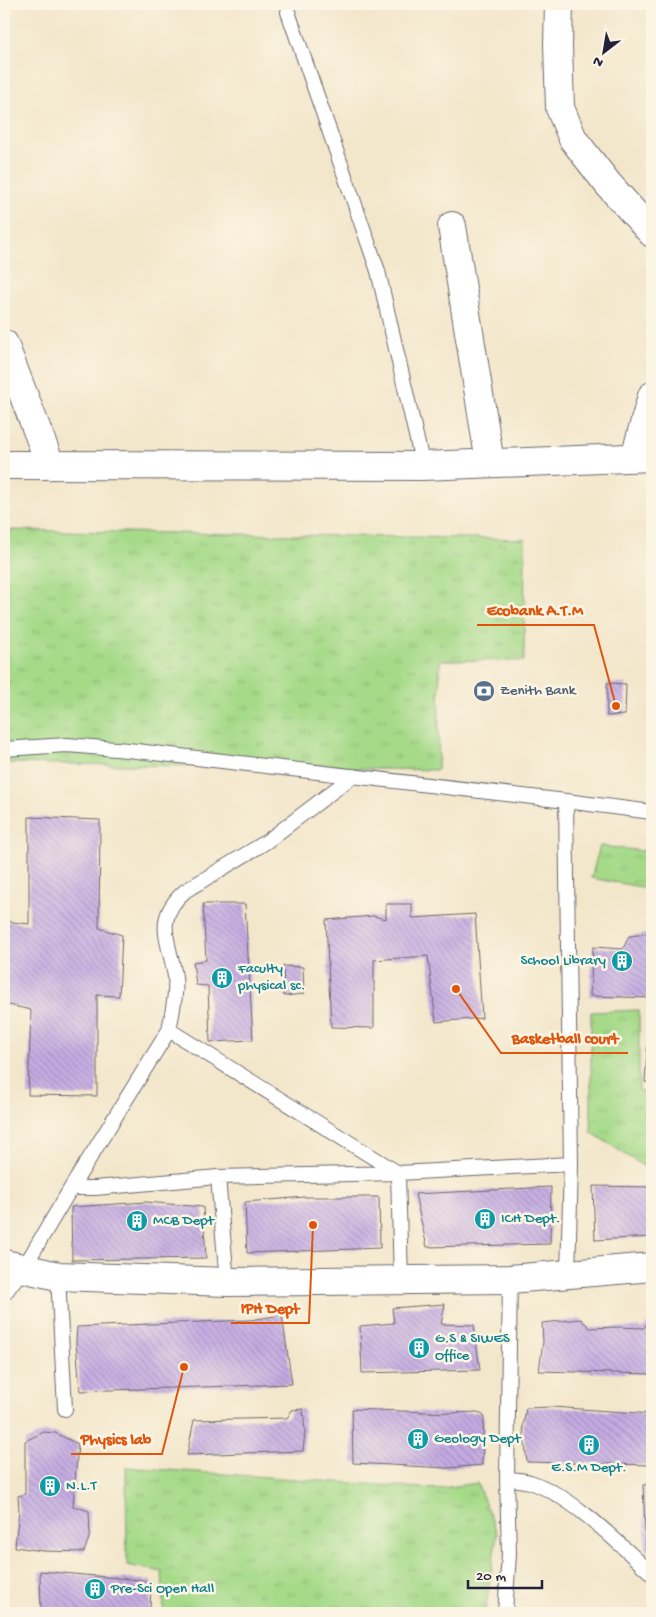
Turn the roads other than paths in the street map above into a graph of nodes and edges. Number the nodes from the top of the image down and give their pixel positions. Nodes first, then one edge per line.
1 (559, 4) edge
2 (288, 12) dead end
3 (452, 226) dead end
4 (652, 233) edge
5 (4, 344) edge
6 (652, 396) edge
7 (644, 457) edge
8 (490, 463) junction
9 (50, 464) junction
10 (4, 465) edge
11 (423, 466) junction
12 (4, 749) edge
13 (352, 776) junction
14 (566, 801) junction
15 (652, 812) edge
16 (169, 1030) junction
17 (571, 1164) junction
18 (398, 1173) junction
19 (218, 1177) junction
20 (72, 1188) junction
21 (13, 1266) edge
22 (652, 1267) edge
23 (568, 1274) junction
24 (58, 1276) junction
25 (510, 1279) junction
26 (401, 1280) junction
27 (227, 1282) junction
28 (4, 1294) edge
29 (65, 1409) dead end
30 (507, 1478) junction
31 (652, 1574) edge
32 (505, 1613) edge

1 - 4 street
2 - 11 lane
3 - 8 street
5 - 9 street
6 - 7 street
7 - 8 street
8 - 11 street
9 - 10 street
9 - 11 street
12 - 13 lane
13 - 14 lane
13 - 16 lane
14 - 15 lane
14 - 17 lane
16 - 18 lane
16 - 20 lane
17 - 18 lane
17 - 23 lane
18 - 19 lane
18 - 26 lane
19 - 20 lane
19 - 27 lane
20 - 21 lane
21 - 24 street
21 - 28 lane
22 - 23 street
23 - 25 street
24 - 27 street
24 - 29 lane
25 - 26 street
25 - 30 lane
26 - 27 street
30 - 31 lane
30 - 32 lane

